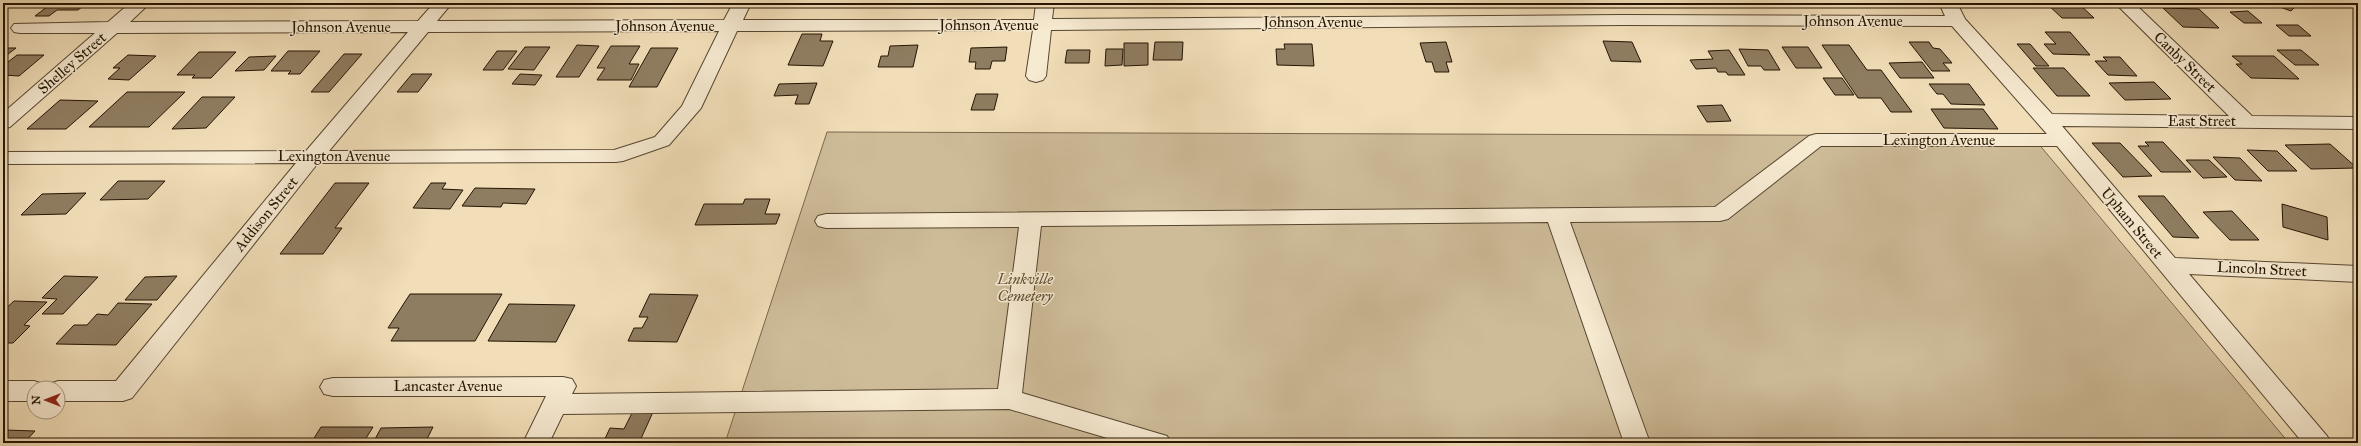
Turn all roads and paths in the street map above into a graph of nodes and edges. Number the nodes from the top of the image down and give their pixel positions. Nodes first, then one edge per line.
1 (141, 3) edge
2 (444, 3) edge
3 (742, 3) edge
4 (1045, 3) edge
5 (1344, 3) edge
6 (2124, 3) edge
7 (1952, 12) edge
8 (1348, 22) junction
9 (1043, 24) junction
10 (731, 25) junction
11 (114, 27) junction
12 (423, 27) junction
13 (20, 28) dead end
14 (1036, 76) dead end
15 (2046, 120) junction
16 (2246, 121) junction
17 (3, 123) edge
18 (2358, 123) edge
19 (2062, 140) junction
20 (313, 156) junction
21 (3, 158) edge
22 (1556, 215) junction
23 (1031, 219) junction
24 (826, 221) dead end
25 (2167, 265) junction
26 (2358, 274) edge
27 (333, 387) dead end
28 (3, 391) edge
29 (26, 391) edge
30 (66, 391) edge
31 (559, 395) junction
32 (1009, 399) junction
33 (536, 443) edge
34 (1158, 443) edge
35 (1638, 443) edge
36 (2318, 443) edge

1 - 11 street, Shelley Street
2 - 12 street, Addison Street
3 - 10 street
4 - 9 street
5 - 8 street
6 - 16 street, Canby Street
7 - 8 street, Johnson Avenue
7 - 15 street, Upham Street
8 - 9 street, Johnson Avenue
9 - 10 street, Johnson Avenue
9 - 14 street
10 - 12 street, Johnson Avenue
10 - 20 street, Lexington Avenue
11 - 12 street, Johnson Avenue
11 - 13 street, Johnson Avenue
11 - 17 street, Shelley Street
12 - 20 street, Addison Street
15 - 16 street, East Street
15 - 19 street, Upham Street
16 - 18 street, East Street
19 - 22 street, Lexington Avenue
19 - 25 street, Upham Street
20 - 21 street, Lexington Avenue
20 - 30 street, Addison Street
22 - 23 street
22 - 35 street
23 - 24 street
23 - 32 street
25 - 26 street, Lincoln Street
25 - 36 street, Upham Street
27 - 31 street, Lancaster Avenue
28 - 29 street
31 - 32 street, Lancaster Avenue
31 - 33 street
32 - 34 street, Lancaster Avenue

